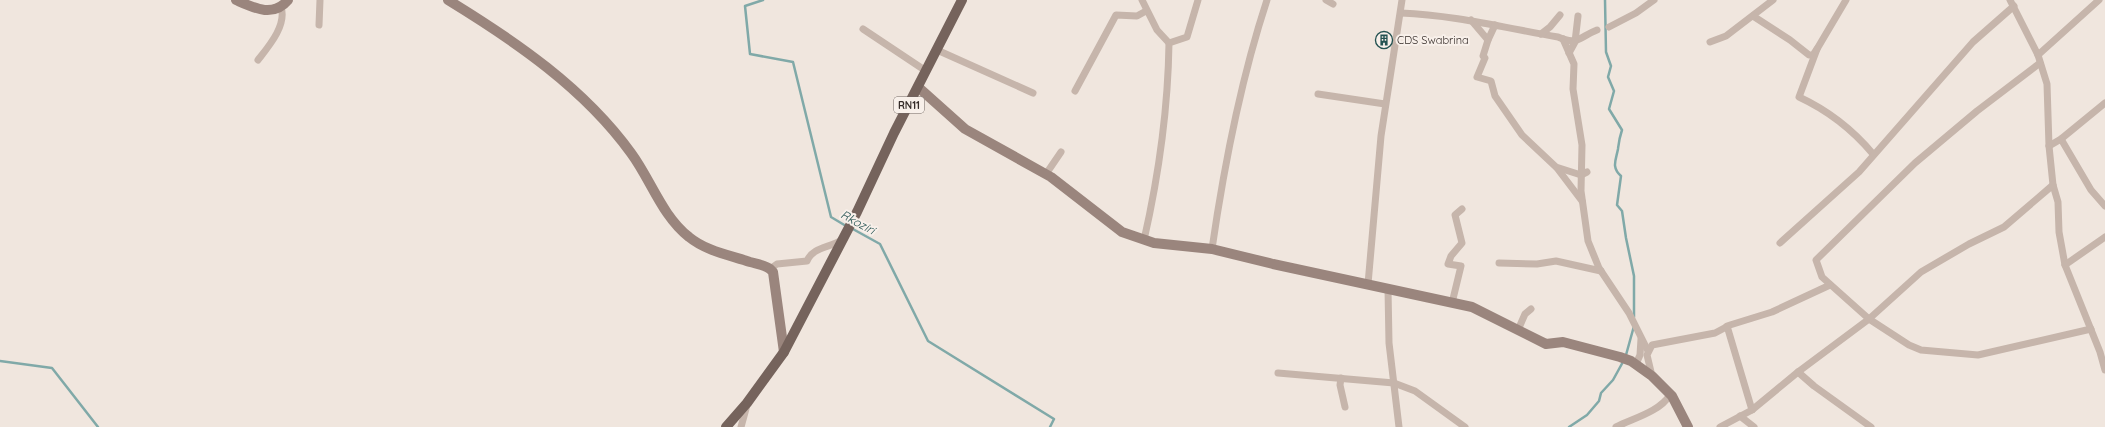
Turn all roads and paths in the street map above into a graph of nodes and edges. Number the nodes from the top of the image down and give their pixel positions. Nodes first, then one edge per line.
1 (236, 0) edge
2 (320, 0) edge
3 (448, 0) edge
4 (962, 0) edge
5 (1142, 0) edge
6 (1198, 0) edge
7 (1267, 0) edge
8 (1326, 0) edge
9 (1402, 0) edge
10 (1654, 0) edge
11 (1773, 0) edge
12 (1846, 0) edge
13 (2099, 0) edge
14 (284, 3) edge
15 (2012, 3) edge
16 (1333, 4) dead end
17 (1146, 11) junction
18 (1401, 13) junction
19 (1560, 15) dead end
20 (1578, 16) dead end
21 (1753, 16) junction
22 (1471, 20) junction
23 (319, 25) dead end
24 (1495, 25) junction
25 (1609, 27) dead end
26 (863, 29) dead end
27 (1597, 30) dead end
28 (1541, 34) junction
29 (1563, 39) junction
30 (1488, 40) junction
31 (1575, 42) junction
32 (1710, 42) dead end
33 (1169, 43) junction
34 (1817, 49) junction
35 (937, 50) junction
36 (1569, 53) junction
37 (2038, 55) junction
38 (258, 60) dead end
39 (2040, 63) junction
40 (926, 71) junction
41 (918, 87) junction
42 (1075, 91) dead end
43 (1033, 93) dead end
44 (1318, 94) dead end
45 (2105, 103) edge
46 (1385, 104) junction
47 (2061, 139) junction
48 (2049, 146) junction
49 (1061, 152) dead end
50 (1873, 154) junction
51 (1556, 167) junction
52 (1046, 174) junction
53 (1584, 174) junction
54 (2053, 185) junction
55 (1583, 198) junction
56 (2105, 206) edge
57 (1462, 209) dead end
58 (845, 235) junction
59 (2105, 237) edge
60 (1144, 240) junction
61 (1780, 242) dead end
62 (1212, 249) junction
63 (1499, 263) dead end
64 (2065, 265) junction
65 (770, 268) junction
66 (1601, 271) junction
67 (1368, 284) junction
68 (1830, 285) junction
69 (1388, 289) junction
70 (1452, 303) junction
71 (1531, 309) dead end
72 (1869, 319) junction
73 (1727, 326) junction
74 (2091, 329) junction
75 (1518, 330) junction
76 (1641, 338) junction
77 (1648, 351) junction
78 (784, 352) junction
79 (1636, 364) junction
80 (2105, 370) edge
81 (1798, 372) junction
82 (1278, 373) dead end
83 (1652, 376) junction
84 (1341, 378) junction
85 (1394, 383) junction
86 (1670, 395) junction
87 (747, 403) junction
88 (1344, 407) dead end
89 (1752, 410) junction
90 (1744, 421) edge
91 (1724, 426) edge
92 (726, 427) edge
93 (741, 427) edge
94 (1399, 427) edge
95 (1465, 427) edge
96 (1616, 427) edge
97 (1688, 427) edge
98 (1754, 427) edge
99 (1871, 427) edge

1 - 14 street
2 - 23 street
3 - 65 street
4 - 35 main road, RN11
5 - 17 street
6 - 33 street
7 - 62 street
8 - 16 street
9 - 18 street
10 - 25 street
11 - 21 street
12 - 34 street
13 - 37 street
14 - 38 street
15 - 37 street
15 - 50 street
17 - 33 street
17 - 42 street
18 - 22 street
18 - 46 street
19 - 28 street
20 - 31 street
21 - 32 street
21 - 34 street
22 - 24 street
22 - 30 street
24 - 28 street
24 - 30 street
26 - 40 street
27 - 31 street
28 - 29 street
29 - 31 street
29 - 36 street
30 - 51 street
31 - 36 street
33 - 60 street
34 - 50 street
35 - 40 main road, RN11
35 - 43 street
36 - 53 street
37 - 39 street
39 - 48 street
39 - 68 street
40 - 41 main road, RN11
41 - 52 street
41 - 58 main road, RN11
44 - 46 street
45 - 47 street
46 - 67 street
47 - 48 street
47 - 56 street
48 - 54 street
49 - 52 street
50 - 61 street
51 - 53 street
51 - 55 street
52 - 60 street
53 - 55 street
54 - 64 street
54 - 72 street
55 - 66 street
57 - 70 street
58 - 65 street
58 - 78 main road, RN11
59 - 64 street
60 - 62 street
62 - 67 street
63 - 66 street
64 - 74 street
65 - 78 street
66 - 76 street
67 - 69 street
68 - 72 street
68 - 73 street
69 - 70 street
69 - 85 street
70 - 75 street
71 - 75 street
72 - 74 street
72 - 81 street
73 - 77 street
73 - 89 street
74 - 80 street
75 - 79 street
76 - 77 street
76 - 79 street
77 - 83 street
78 - 87 main road, RN11
79 - 83 street
81 - 89 street
81 - 99 street
82 - 84 street
83 - 86 street
84 - 85 street
84 - 88 street
85 - 94 street
85 - 95 street
86 - 96 street
86 - 97 street
87 - 92 main road, RN11
87 - 93 street
89 - 90 street
90 - 91 street
90 - 98 street

